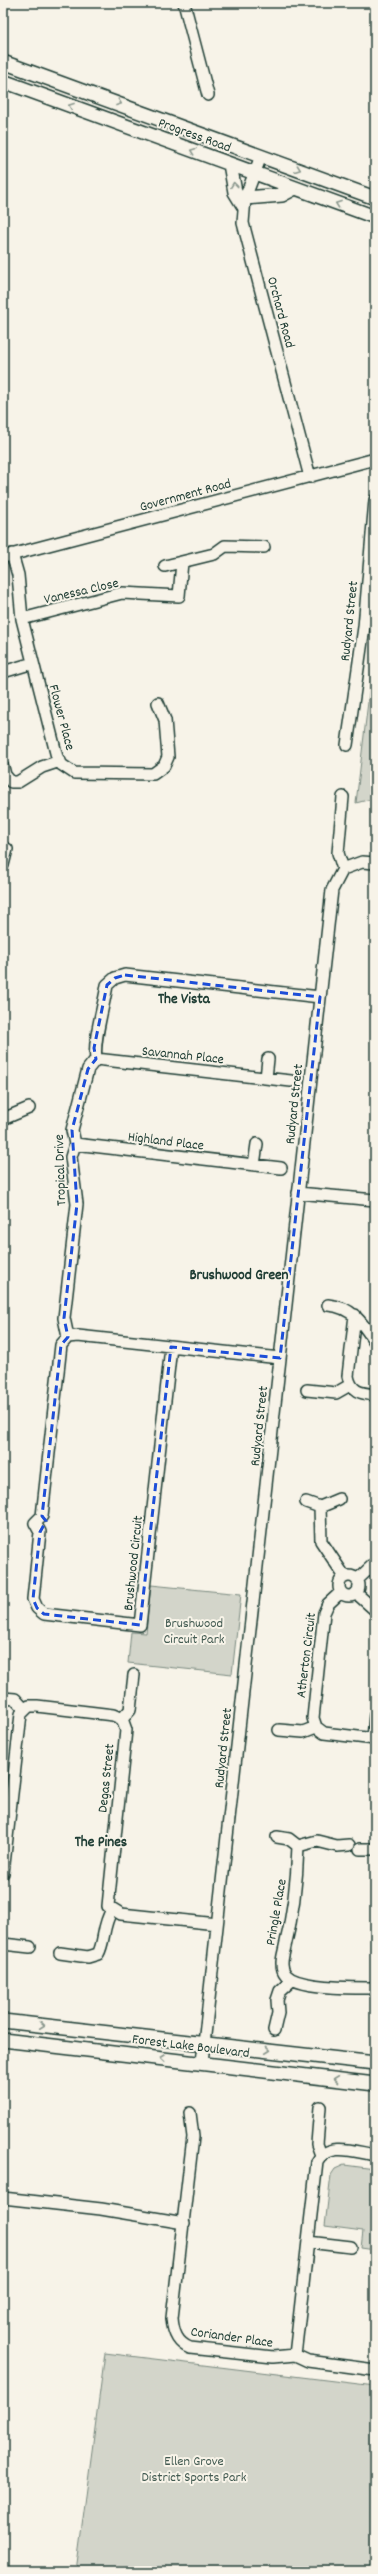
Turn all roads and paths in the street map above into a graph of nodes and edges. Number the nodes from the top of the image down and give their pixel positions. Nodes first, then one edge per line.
1 (184, 3) edge
2 (3, 62) edge
3 (3, 81) edge
4 (208, 95) dead end
5 (261, 156) junction
6 (230, 164) junction
7 (255, 173) junction
8 (295, 188) junction
9 (375, 198) edge
10 (244, 201) junction
11 (375, 217) edge
12 (375, 461) edge
13 (310, 477) junction
14 (375, 500) edge
15 (264, 547) dead end
16 (8, 555) edge
17 (182, 562) junction
18 (165, 566) dead end
19 (22, 619) junction
20 (33, 663) junction
21 (3, 672) edge
22 (158, 704) dead end
23 (348, 745) dead end
24 (60, 761) junction
25 (3, 767) edge
26 (343, 796) dead end
27 (7, 849) dead end
28 (375, 863) edge
29 (3, 865) edge
30 (343, 868) junction
31 (320, 997) junction
32 (96, 1059) junction
33 (268, 1059) dead end
34 (266, 1078) junction
35 (291, 1081) dead end
36 (29, 1108) dead end
37 (3, 1120) edge
38 (75, 1144) junction
39 (257, 1144) dead end
40 (254, 1165) junction
41 (281, 1168) dead end
42 (298, 1193) junction
43 (375, 1200) edge
44 (328, 1305) dead end
45 (354, 1315) junction
46 (68, 1337) junction
47 (375, 1342) edge
48 (171, 1347) junction
49 (280, 1358) junction
50 (350, 1385) junction
51 (307, 1390) dead end
52 (375, 1395) edge
53 (339, 1500) dead end
54 (306, 1502) dead end
55 (320, 1507) junction
56 (375, 1563) edge
57 (345, 1577) junction
58 (357, 1580) junction
59 (341, 1592) junction
60 (356, 1593) junction
61 (375, 1610) edge
62 (134, 1675) dead end
63 (3, 1698) edge
64 (24, 1709) junction
65 (375, 1714) edge
66 (122, 1719) junction
67 (316, 1727) junction
68 (279, 1730) dead end
69 (374, 1739) edge
70 (277, 1837) dead end
71 (298, 1846) junction
72 (349, 1846) dead end
73 (360, 1849) dead end
74 (375, 1849) edge
75 (3, 1873) edge
76 (112, 1910) junction
77 (217, 1924) junction
78 (3, 1944) edge
79 (30, 1947) dead end
80 (60, 1953) dead end
81 (292, 1980) junction
82 (375, 1988) edge
83 (3, 2021) edge
84 (274, 2030) dead end
85 (3, 2040) edge
86 (204, 2043) junction
87 (202, 2062) junction
88 (375, 2063) edge
89 (375, 2084) edge
90 (320, 2107) dead end
91 (190, 2113) dead end
92 (321, 2155) junction
93 (375, 2155) edge
94 (3, 2198) edge
95 (184, 2223) junction
96 (308, 2242) junction
97 (351, 2247) dead end
98 (295, 2355) junction
99 (375, 2370) edge

1 - 4 street
2 -> 5 main road, Progress Road
6 -> 3 main road, Progress Road
5 - 7 street, Orchard Road
5 -> 9 main road, Progress Road
6 - 7 main road, Progress Road
10 -> 6 main road
7 - 8 main road, Progress Road
7 - 10 street, Orchard Road
8 - 10 main road
11 -> 8 main road, Progress Road
10 - 13 street, Orchard Road
12 - 13 street, Government Road
13 - 16 street, Government Road
14 - 23 street, Rudyard Street
15 - 17 street
16 - 19 street, Flower Place
17 - 18 street
17 - 19 street, Vanessa Close
19 - 20 street, Flower Place
20 - 21 street
20 - 24 street, Flower Place
22 - 24 street, Flower Place
24 - 25 street
26 - 30 street
27 - 29 street
28 - 30 street
30 - 31 street, Rudyard Street
31 - 32 street
31 - 42 street, Rudyard Street
32 - 34 street, Savannah Place
32 - 38 street, Tropical Drive
33 - 34 street
34 - 35 street, Savannah Place
36 - 37 street
38 - 40 street, Highland Place
38 - 46 street, Tropical Drive
39 - 40 street
40 - 41 street, Highland Place
42 - 43 street
42 - 49 street, Rudyard Street
44 - 45 street
45 - 47 street
45 - 50 street
46 - 48 street
46 - 48 street, Brushwood Circuit
48 - 49 street
49 - 77 street, Rudyard Street
50 - 51 street
50 - 52 street
53 - 55 street
54 - 55 street
55 - 57 street
56 - 58 street
57 - 58 street
57 - 59 street
58 - 60 street
59 - 60 street
59 - 67 street, Atherton Circuit
60 - 61 street
62 - 66 street
63 - 64 street
64 - 66 street
64 - 75 street
65 - 69 street
66 - 76 street, Degas Street
67 - 68 street
67 - 69 street
70 - 71 street
71 - 72 street
71 - 81 street, Pringle Place
73 - 74 street
76 - 77 street
76 - 80 street
77 - 86 street, Rudyard Street
78 - 79 street
81 - 82 street
81 - 84 street
83 -> 86 main road, Forest Lake Boulevard
87 -> 85 main road, Forest Lake Boulevard
86 - 87 street, Rudyard Street
86 -> 88 main road, Forest Lake Boulevard
89 -> 87 main road, Forest Lake Boulevard
90 - 92 street
91 - 95 street, Coriander Place
92 - 93 street
92 - 96 street
94 - 95 street
95 - 98 street, Coriander Place
96 - 97 street
96 - 98 street
98 - 99 street, Coriander Place

